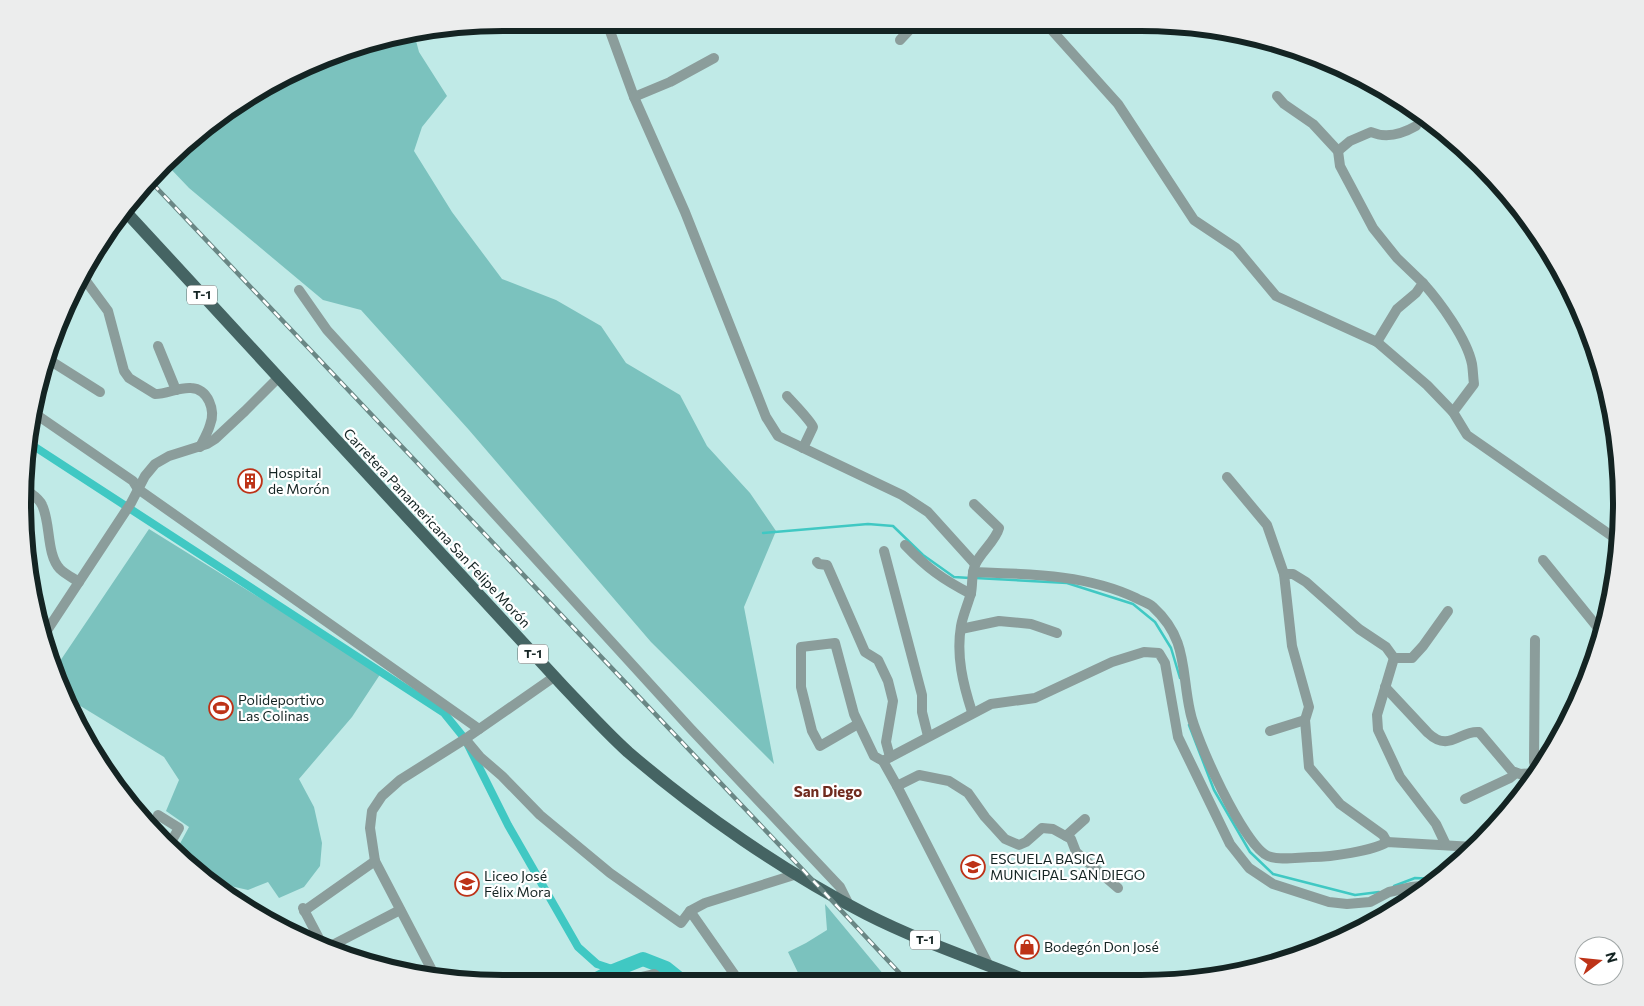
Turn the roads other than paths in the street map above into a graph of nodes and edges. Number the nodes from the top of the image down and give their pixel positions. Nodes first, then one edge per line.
1 (610, 31) edge
2 (908, 31) edge
3 (1052, 31) edge
4 (900, 40) dead end
5 (714, 58) dead end
6 (1278, 96) dead end
7 (634, 97) junction
8 (1416, 126) dead end
9 (1338, 150) junction
10 (129, 216) edge
11 (86, 282) edge
12 (1423, 283) junction
13 (299, 290) dead end
14 (1377, 342) junction
15 (158, 346) dead end
16 (53, 362) edge
17 (278, 378) junction
18 (176, 390) junction
19 (100, 392) dead end
20 (787, 396) dead end
21 (1454, 412) junction
22 (39, 416) edge
23 (200, 446) junction
24 (804, 448) junction
25 (1227, 477) dead end
26 (138, 489) junction
27 (31, 494) edge
28 (974, 504) dead end
29 (1612, 536) edge
30 (905, 545) dead end
31 (884, 551) dead end
32 (1543, 560) dead end
33 (818, 562) dead end
34 (974, 571) junction
35 (1284, 574) junction
36 (79, 582) junction
37 (971, 591) junction
38 (1448, 611) dead end
39 (1597, 626) edge
40 (48, 628) edge
41 (961, 629) junction
42 (1057, 633) dead end
43 (1535, 640) dead end
44 (1394, 658) junction
45 (554, 677) junction
46 (1385, 686) junction
47 (972, 712) junction
48 (1305, 720) junction
49 (858, 724) junction
50 (479, 729) junction
51 (1270, 731) dead end
52 (928, 736) junction
53 (465, 739) junction
54 (886, 759) junction
55 (1534, 763) edge
56 (1516, 773) junction
57 (1527, 773) edge
58 (897, 786) junction
59 (1465, 799) dead end
60 (158, 815) dead end
61 (1085, 819) dead end
62 (1066, 836) junction
63 (172, 840) edge
64 (1386, 842) junction
65 (1446, 845) junction
66 (1465, 846) edge
67 (375, 861) junction
68 (797, 874) junction
69 (1415, 887) edge
70 (1118, 888) dead end
71 (849, 905) junction
72 (400, 910) junction
73 (690, 911) junction
74 (318, 937) edge
75 (333, 943) edge
76 (989, 966) junction
77 (431, 969) edge
78 (735, 975) edge
79 (1013, 975) edge

1 - 7 street
2 - 4 street
3 - 14 street
5 - 7 street
6 - 9 street
7 - 24 street
8 - 9 street
9 - 12 street
10 - 17 main road, Carretera Panamericana San Felipe Morón / T-1
11 - 18 street
12 - 14 street
12 - 21 street
13 - 71 street
14 - 21 street
15 - 18 street
16 - 19 street
17 - 23 street
17 - 45 main road, Carretera Panamericana San Felipe Morón / T-1
18 - 23 street
20 - 24 street
21 - 29 street
22 - 26 street
23 - 26 street
24 - 34 street
25 - 35 street
26 - 36 street
26 - 50 street
27 - 36 street
28 - 34 street
30 - 37 street
31 - 52 street
32 - 39 street
33 - 54 street
34 - 37 street
34 - 64 street
35 - 44 street
35 - 48 street
36 - 40 street
37 - 41 street
38 - 44 street
41 - 42 street
41 - 47 street
43 - 55 street
44 - 46 street
45 - 50 street
45 - 68 main road, Carretera Panamericana San Felipe Morón / T-1
46 - 56 street
46 - 65 street
47 - 52 street
47 - 69 street
48 - 51 street
48 - 64 street
49 - 49 street
49 - 54 street
50 - 53 street
52 - 54 street
53 - 67 street
53 - 73 street
54 - 58 street
56 - 57 street
56 - 59 street
58 - 62 street
58 - 76 street
60 - 63 street
61 - 62 street
62 - 70 street
64 - 65 street
65 - 66 street
67 - 72 street
67 - 74 street
68 - 71 main road, Carretera Panamericana San Felipe Morón / T-1
68 - 73 street
71 - 76 main road, T-1
72 - 75 street
72 - 77 street
73 - 78 street
76 - 79 main road, T-1

